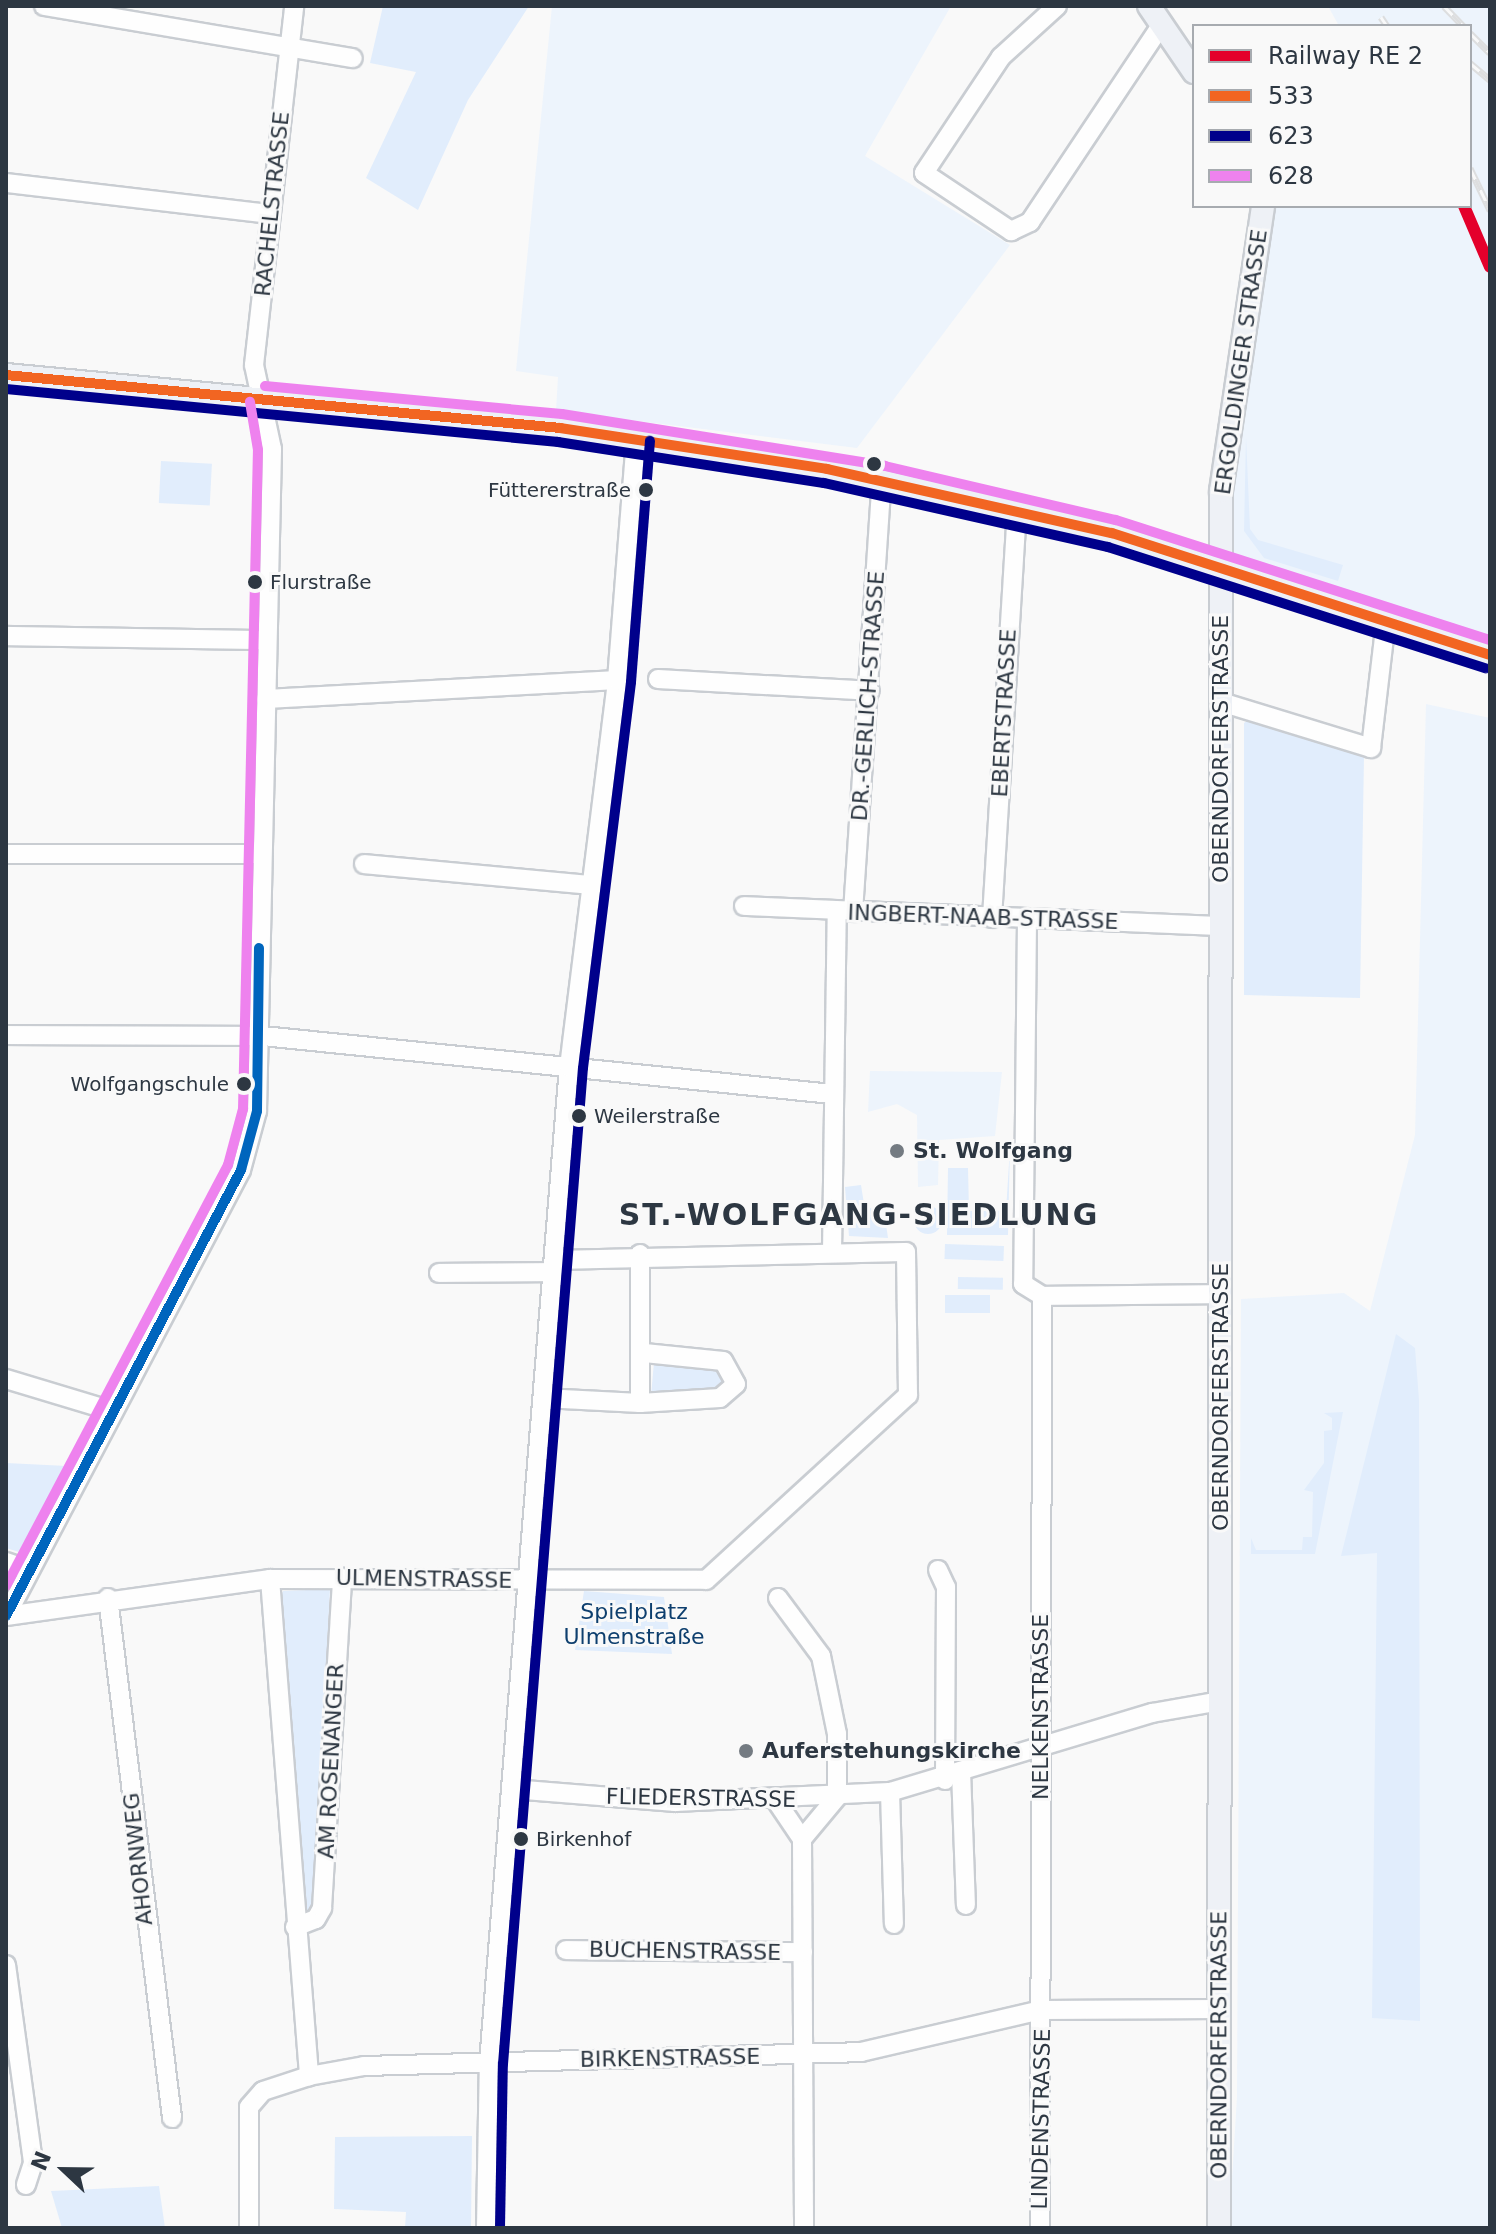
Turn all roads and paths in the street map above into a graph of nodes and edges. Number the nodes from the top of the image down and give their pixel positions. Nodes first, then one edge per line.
1 (44, 6) edge
2 (294, 6) edge
3 (1057, 6) edge
4 (117, 12) edge
5 (1155, 15) edge
6 (289, 49) junction
7 (353, 58) dead end
8 (1192, 69) edge
9 (6, 183) edge
10 (1263, 208) edge
11 (270, 214) junction
12 (6, 375) edge
13 (264, 400) junction
14 (636, 440) junction
15 (882, 480) junction
16 (1017, 508) junction
17 (1220, 567) junction
18 (1386, 620) junction
19 (6, 636) edge
20 (263, 640) junction
21 (1490, 655) edge
22 (658, 679) dead end
23 (617, 680) junction
24 (870, 691) junction
25 (266, 699) junction
26 (1221, 702) junction
27 (6, 854) edge
28 (259, 854) junction
29 (364, 864) dead end
30 (591, 885) junction
31 (744, 906) dead end
32 (845, 912) junction
33 (992, 918) junction
34 (1027, 920) junction
35 (1222, 926) junction
36 (6, 1035) edge
37 (263, 1036) junction
38 (569, 1067) junction
39 (832, 1094) junction
40 (832, 1253) junction
41 (640, 1254) junction
42 (554, 1266) junction
43 (439, 1273) dead end
44 (1222, 1294) junction
45 (1042, 1296) junction
46 (644, 1353) junction
47 (6, 1379) edge
48 (543, 1398) junction
49 (640, 1403) junction
50 (112, 1411) junction
51 (6, 1562) edge
52 (29, 1570) junction
53 (938, 1570) dead end
54 (342, 1578) junction
55 (270, 1579) junction
56 (530, 1581) junction
57 (108, 1598) junction
58 (778, 1598) dead end
59 (6, 1616) edge
60 (1220, 1701) junction
61 (1041, 1746) junction
62 (961, 1771) junction
63 (945, 1780) junction
64 (512, 1789) junction
65 (890, 1792) junction
66 (837, 1797) junction
67 (777, 1802) junction
68 (802, 1839) junction
69 (966, 1905) dead end
70 (894, 1924) dead end
71 (295, 1927) junction
72 (566, 1950) dead end
73 (803, 1952) junction
74 (6, 1965) edge
75 (1218, 2009) junction
76 (1042, 2010) junction
77 (804, 2056) junction
78 (489, 2063) junction
79 (309, 2076) junction
80 (172, 2118) dead end
81 (26, 2185) dead end
82 (249, 2228) edge
83 (486, 2228) edge
84 (804, 2228) edge
85 (1040, 2228) edge
86 (1219, 2228) edge

1 - 4 street
2 - 6 street, RACHELSTRASSE
3 - 5 street
4 - 6 street
5 - 8 main road
6 - 7 street
6 - 11 street, RACHELSTRASSE
9 - 11 street
10 - 17 main road, ERGOLDINGER STRASSE
11 - 13 street, RACHELSTRASSE
12 - 13 main road
13 - 14 main road
13 - 20 street
14 - 15 main road
14 - 23 street
15 - 16 main road
15 - 24 street, DR.-GERLICH-STRASSE
16 - 17 main road
16 - 33 street, EBERTSTRASSE
17 - 18 main road
17 - 26 main road, OBERNDORFERSTRASSE
18 - 21 main road
18 - 26 street
19 - 20 street
20 - 25 street
22 - 24 street
23 - 25 street
23 - 30 street
24 - 32 street, DR.-GERLICH-STRASSE
25 - 28 street
26 - 35 main road, OBERNDORFERSTRASSE
27 - 28 street
28 - 37 street
29 - 30 street
30 - 38 street
31 - 32 street, INGBERT-NAAB-STRASSE
32 - 33 street, INGBERT-NAAB-STRASSE
32 - 39 street, DR.-GERLICH-STRASSE
33 - 34 street, INGBERT-NAAB-STRASSE
34 - 35 street, INGBERT-NAAB-STRASSE
34 - 45 street
35 - 44 main road, OBERNDORFERSTRASSE
36 - 37 street
37 - 38 street
37 - 50 street
38 - 39 street
38 - 42 street
39 - 40 street, DR.-GERLICH-STRASSE
40 - 41 street
40 - 56 street, ULMENSTRASSE
41 - 42 street
41 - 46 street
42 - 43 street
42 - 48 street
44 - 45 street
44 - 60 main road, OBERNDORFERSTRASSE
45 - 61 street, NELKENSTRASSE
46 - 49 street
46 - 49 street
47 - 50 street
48 - 49 street
48 - 56 street
50 - 52 street
51 - 52 street
52 - 59 street
53 - 63 street
54 - 55 street, ULMENSTRASSE
54 - 56 street, ULMENSTRASSE
54 - 71 street, AM ROSENANGER
55 - 57 street, ULMENSTRASSE
55 - 71 street, AM ROSENANGER
56 - 64 street
57 - 59 street, ULMENSTRASSE
57 - 80 street, AHORNWEG
58 - 66 street
60 - 61 street, FLIEDERSTRASSE
60 - 75 main road, OBERNDORFERSTRASSE
61 - 62 street, FLIEDERSTRASSE
61 - 76 street, NELKENSTRASSE
62 - 63 street, FLIEDERSTRASSE
62 - 69 street
63 - 65 street, FLIEDERSTRASSE
64 - 67 street, FLIEDERSTRASSE
64 - 78 street
65 - 66 street, FLIEDERSTRASSE
65 - 70 street
66 - 67 street, FLIEDERSTRASSE
66 - 68 street
67 - 68 street
68 - 73 street, BUCHENSTRASSE
71 - 79 street, AM ROSENANGER
72 - 73 street, BUCHENSTRASSE
73 - 77 street, BUCHENSTRASSE
74 - 81 street
75 - 76 street, BIRKENSTRASSE
75 - 86 main road, OBERNDORFERSTRASSE
76 - 77 street, BIRKENSTRASSE
76 - 85 street, LINDENSTRASSE
77 - 78 street, BIRKENSTRASSE
77 - 84 street, BUCHENSTRASSE
78 - 79 street, BIRKENSTRASSE
78 - 83 street
79 - 82 street, BIRKENSTRASSE

